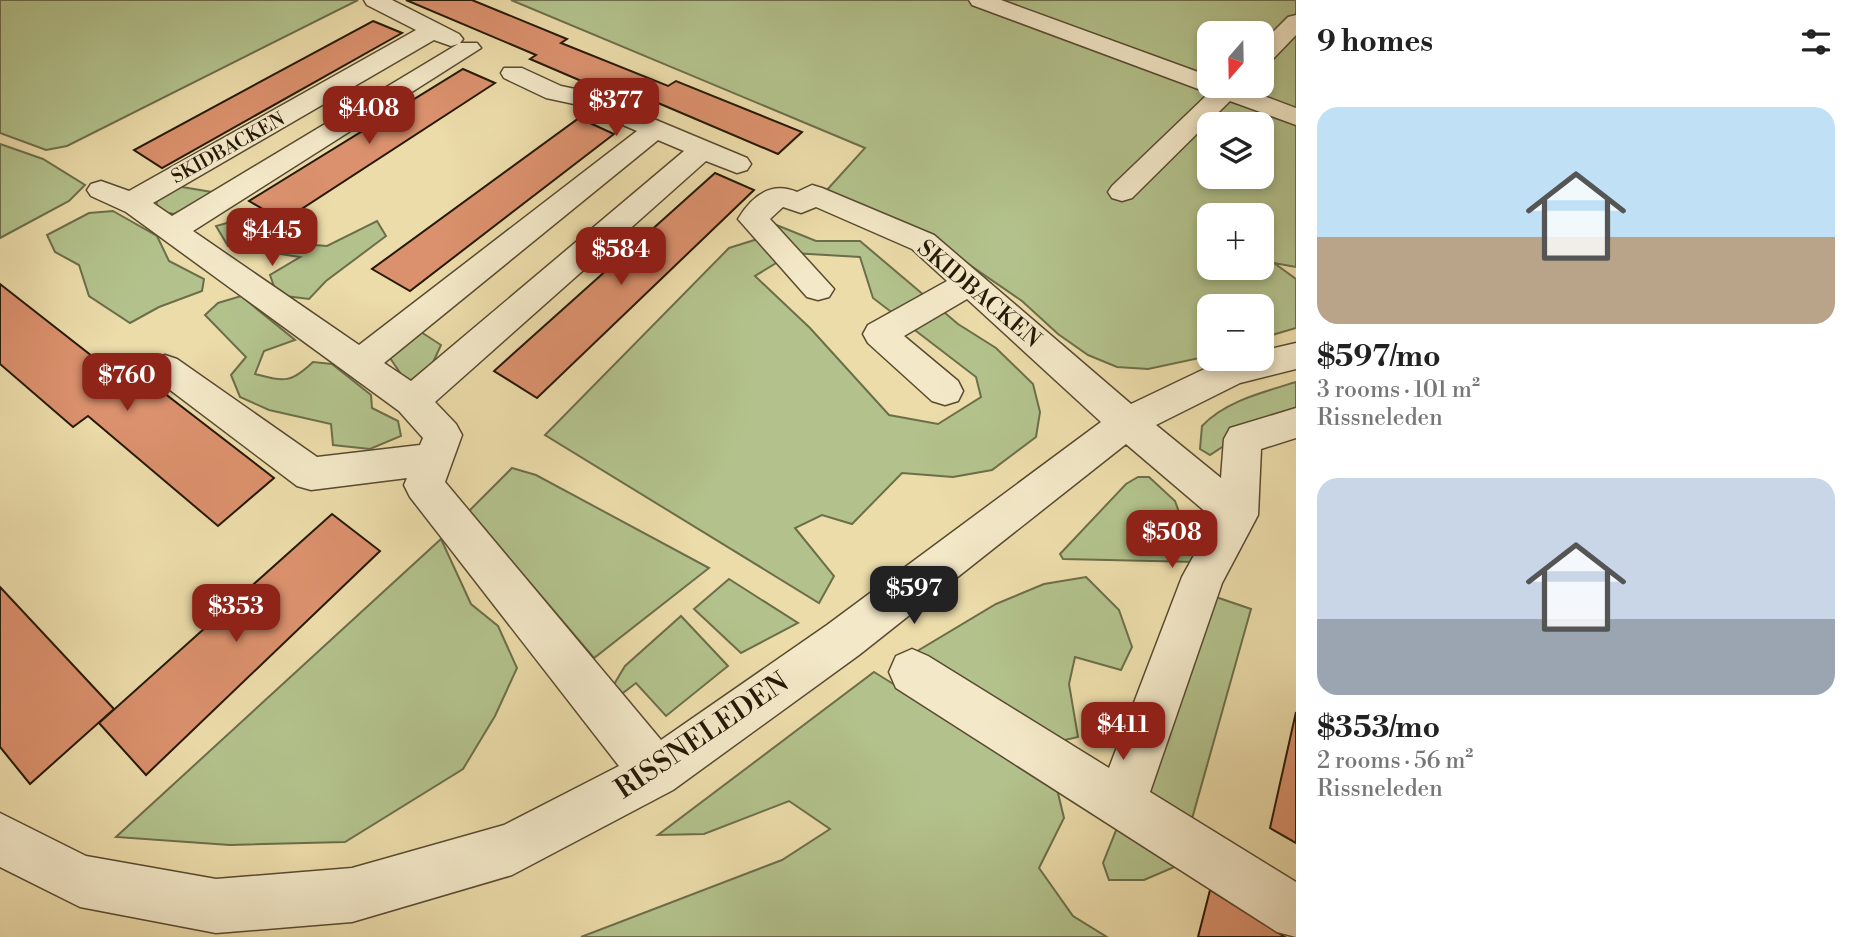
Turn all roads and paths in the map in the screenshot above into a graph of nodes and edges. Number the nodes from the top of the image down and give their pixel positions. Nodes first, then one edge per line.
1 (375, 0) edge
2 (980, 0) edge
3 (1296, 22) edge
4 (434, 30) junction
5 (1274, 44) edge
6 (513, 73) dead end
7 (1197, 79) edge
8 (1210, 98) edge
9 (1248, 98) edge
10 (1296, 117) edge
11 (656, 128) junction
12 (703, 149) junction
13 (737, 164) dead end
14 (101, 190) dead end
15 (1122, 192) dead end
16 (130, 202) junction
17 (172, 230) junction
18 (969, 283) junction
19 (818, 289) dead end
20 (1296, 356) edge
21 (360, 363) junction
22 (166, 368) dead end
23 (945, 391) dead end
24 (412, 401) junction
25 (1127, 423) junction
26 (1296, 424) edge
27 (434, 459) junction
28 (1238, 515) junction
29 (912, 672) dead end
30 (656, 773) junction
31 (1121, 803) junction
32 (0, 839) edge
33 (1296, 913) edge

1 - 4 street, SKIDBACKEN
2 - 7 street
3 - 5 street
4 - 16 street, SKIDBACKEN
4 - 17 street, SKIDBACKEN
6 - 11 street
8 - 15 street
9 - 10 street
11 - 12 street
11 - 21 street
12 - 13 street
12 - 24 street
14 - 16 street
16 - 17 street
17 - 21 street
18 - 19 street, SKIDBACKEN
18 - 23 street
18 - 25 street, SKIDBACKEN
20 - 25 street, RISSNELEDEN
21 - 24 street
22 - 27 street
24 - 27 street
25 - 28 street, SKIDBACKEN
25 - 30 street, RISSNELEDEN
26 - 28 street
27 - 30 street
28 - 31 street
29 - 31 street
30 - 32 street, RISSNELEDEN
31 - 33 street

